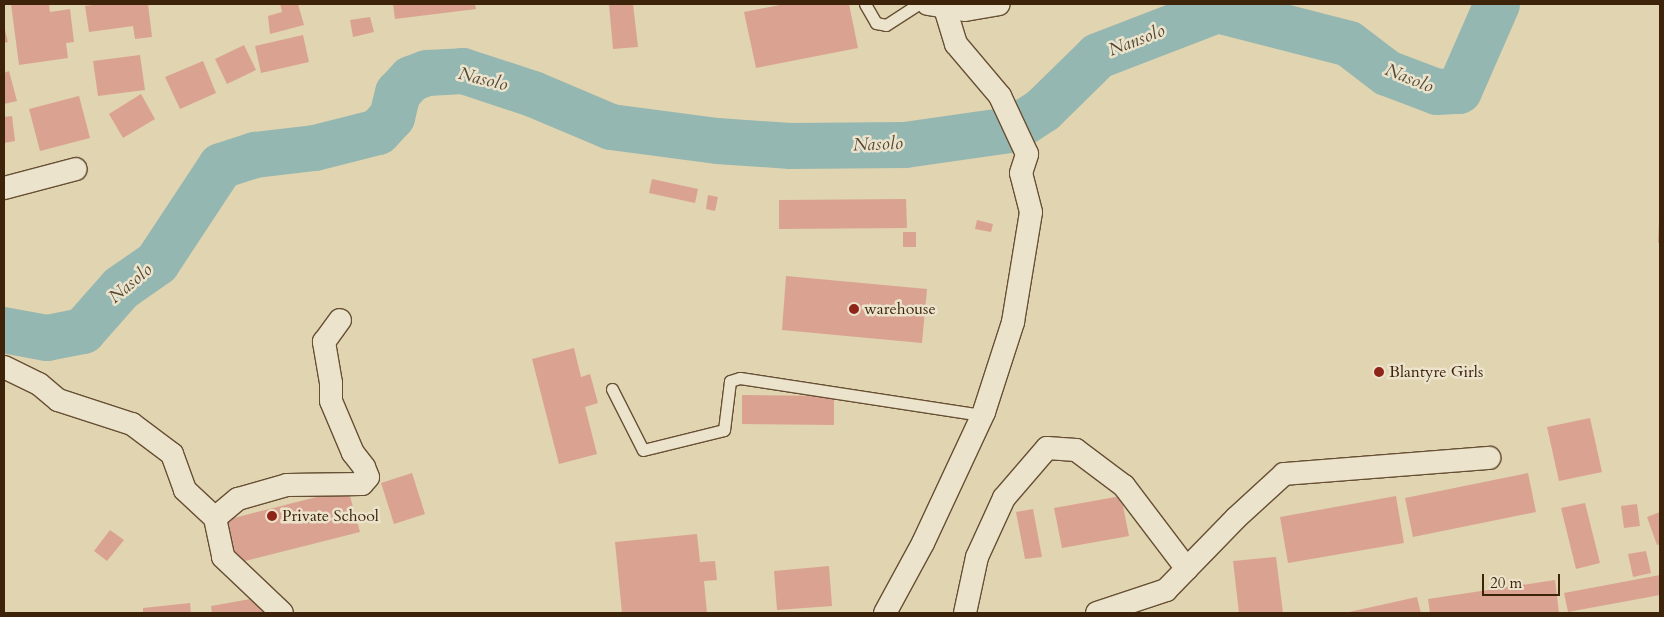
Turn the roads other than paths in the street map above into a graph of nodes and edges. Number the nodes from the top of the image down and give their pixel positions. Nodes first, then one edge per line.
1 (865, 4) edge
2 (918, 4) edge
3 (998, 4) edge
4 (936, 6) edge
5 (76, 169) dead end
6 (4, 188) edge
7 (340, 320) dead end
8 (4, 367) edge
9 (612, 389) dead end
10 (982, 415) junction
11 (1489, 458) dead end
12 (215, 518) junction
13 (1187, 568) junction
14 (282, 613) edge
15 (885, 613) edge
16 (965, 613) edge
17 (1097, 613) edge

1 - 2 lane
3 - 4 street
4 - 10 street
5 - 6 street
7 - 12 street
8 - 12 street
9 - 10 lane
10 - 15 street
11 - 13 street
12 - 14 street
13 - 16 street
13 - 17 street

